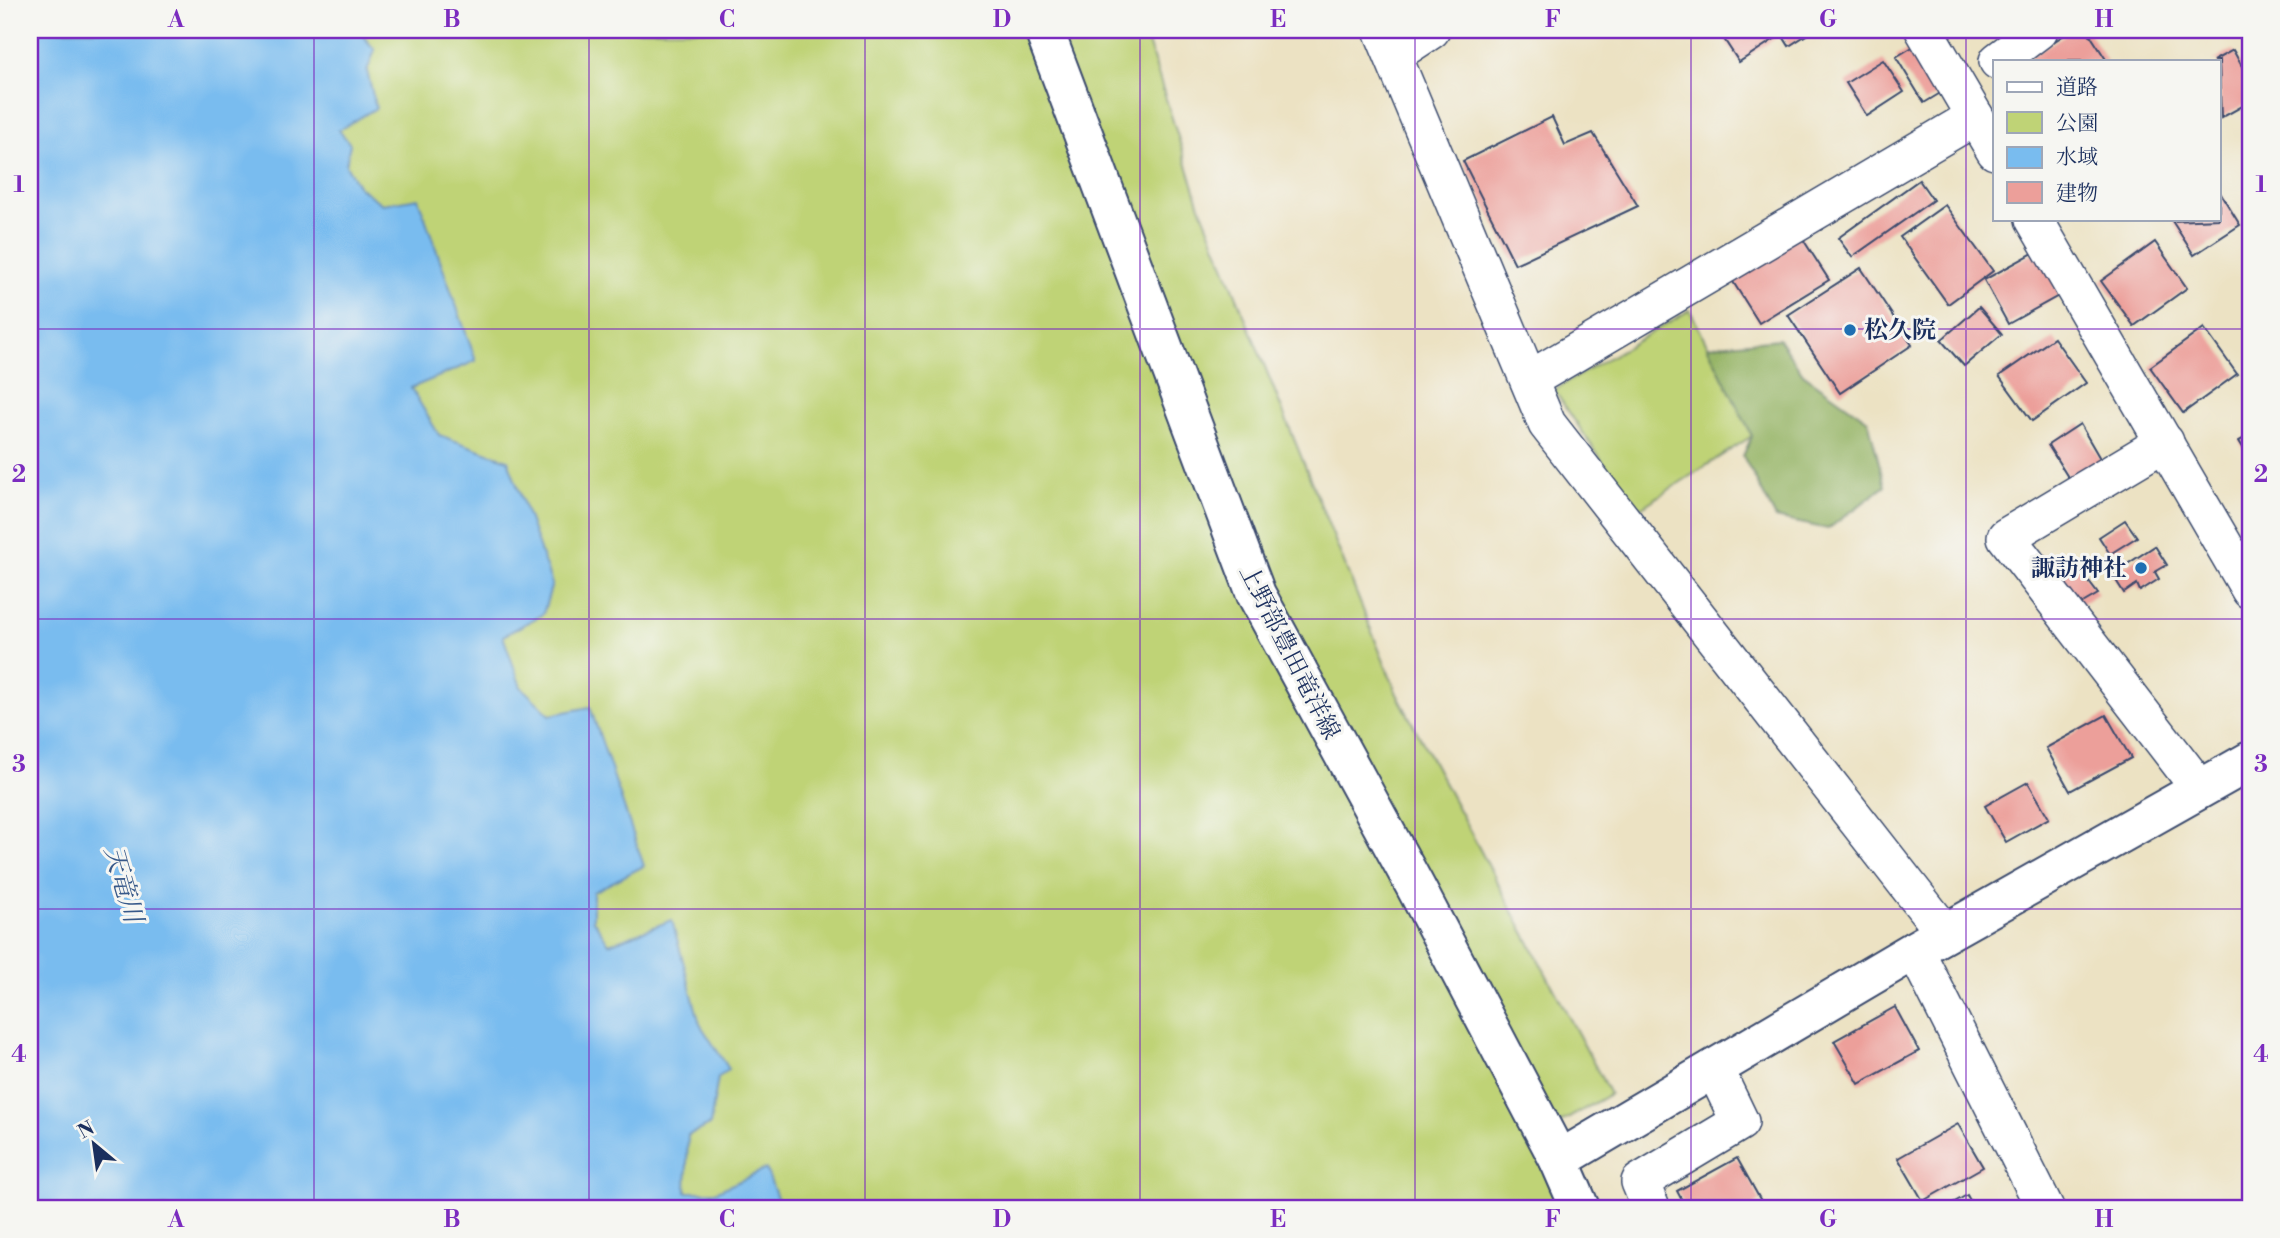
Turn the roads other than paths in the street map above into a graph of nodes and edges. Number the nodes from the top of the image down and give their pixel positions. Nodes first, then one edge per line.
1 (1044, 30) edge
2 (1431, 30) edge
3 (1924, 30) edge
4 (2039, 30) edge
5 (1387, 42) edge
6 (1999, 60) edge
7 (1993, 66) edge
8 (1967, 104) junction
9 (1993, 148) edge
10 (2035, 220) edge
11 (1529, 380) junction
12 (2165, 442) junction
13 (2250, 590) edge
14 (2250, 761) edge
15 (2200, 789) junction
16 (1930, 941) junction
17 (1714, 1068) junction
18 (1559, 1160) junction
19 (1580, 1208) edge
20 (1651, 1208) edge
21 (2045, 1208) edge

1 - 18 main road, 上野部豊田竜洋線
2 - 5 street
3 - 8 street
4 - 6 street
5 - 11 street
7 - 8 street
8 - 9 street
8 - 11 street
10 - 12 street
11 - 16 street
12 - 13 street
12 - 15 street
14 - 15 main road
15 - 16 main road
16 - 17 main road
16 - 21 street
17 - 18 main road
17 - 20 street
18 - 19 main road, 上野部豊田竜洋線

